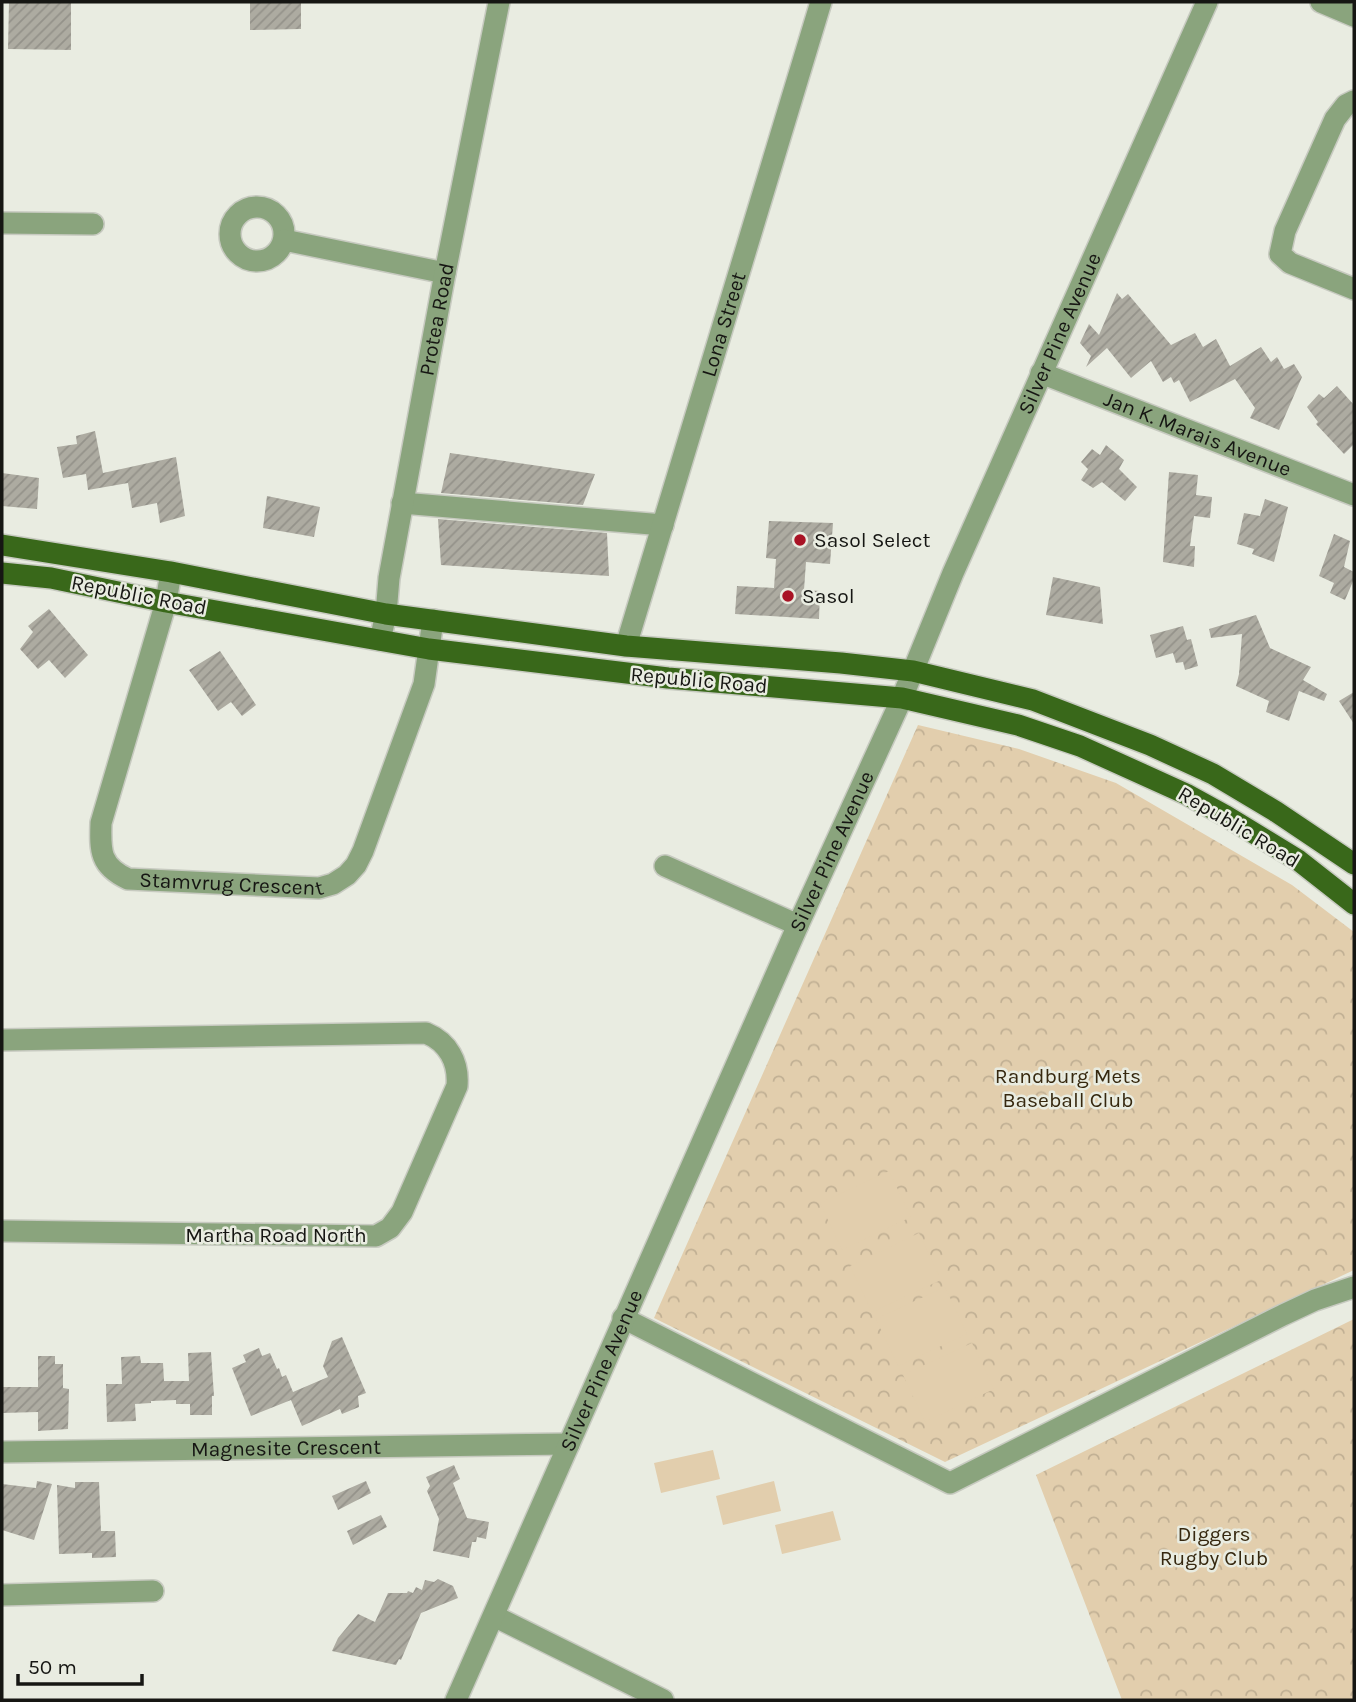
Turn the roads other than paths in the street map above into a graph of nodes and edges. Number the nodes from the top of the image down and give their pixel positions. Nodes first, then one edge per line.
1 (499, 2) edge
2 (821, 2) edge
3 (1207, 2) edge
4 (1321, 2) edge
5 (1354, 16) edge
6 (1354, 101) edge
7 (2, 223) edge
8 (93, 224) dead end
9 (284, 240) dead end
10 (445, 273) junction
11 (1354, 289) edge
12 (1041, 373) junction
13 (1354, 495) edge
14 (402, 503) junction
15 (663, 525) junction
16 (2, 545) edge
17 (171, 572) junction
18 (2, 573) edge
19 (166, 602) junction
20 (386, 614) junction
21 (433, 620) junction
22 (380, 640) junction
23 (626, 646) junction
24 (429, 649) junction
25 (913, 671) junction
26 (902, 698) junction
27 (1354, 864) edge
28 (665, 866) dead end
29 (1354, 904) edge
30 (798, 925) junction
31 (2, 1040) edge
32 (2, 1231) edge
33 (1354, 1287) edge
34 (623, 1318) junction
35 (569, 1444) junction
36 (2, 1452) edge
37 (153, 1591) dead end
38 (2, 1595) edge
39 (494, 1616) junction
40 (456, 1700) edge
41 (663, 1700) edge

1 - 10 street, Protea Road
2 - 15 street, Lona Street
3 - 12 street, Silver Pine Avenue
4 - 5 street
6 - 11 street
7 - 8 street
9 - 10 street
10 - 14 street, Protea Road
12 - 13 street, Jan K. Marais Avenue
12 - 25 street, Silver Pine Avenue
14 - 15 street
14 - 20 street, Protea Road
15 - 23 street, Lona Street
16 - 17 main road, Republic Road
17 - 19 street, Stamvrug Crescent
17 - 20 main road, Republic Road
18 - 19 main road, Republic Road
19 - 22 main road, Republic Road
19 - 24 street, Stamvrug Crescent
20 - 21 main road, Republic Road
20 - 22 street, Protea Road
21 - 23 main road, Republic Road
21 - 24 street, Stamvrug Crescent
22 - 24 main road, Republic Road
23 - 25 main road, Republic Road
24 - 26 main road, Republic Road
25 - 26 street, Silver Pine Avenue
25 - 27 main road, Republic Road
26 - 29 main road, Republic Road
26 - 30 street, Silver Pine Avenue
28 - 30 street
30 - 34 street, Silver Pine Avenue
31 - 32 street, Martha Road North
33 - 34 street
34 - 35 street, Silver Pine Avenue
35 - 36 street, Magnesite Crescent
35 - 39 street, Silver Pine Avenue
37 - 38 street
39 - 40 street, Silver Pine Avenue
39 - 41 street

